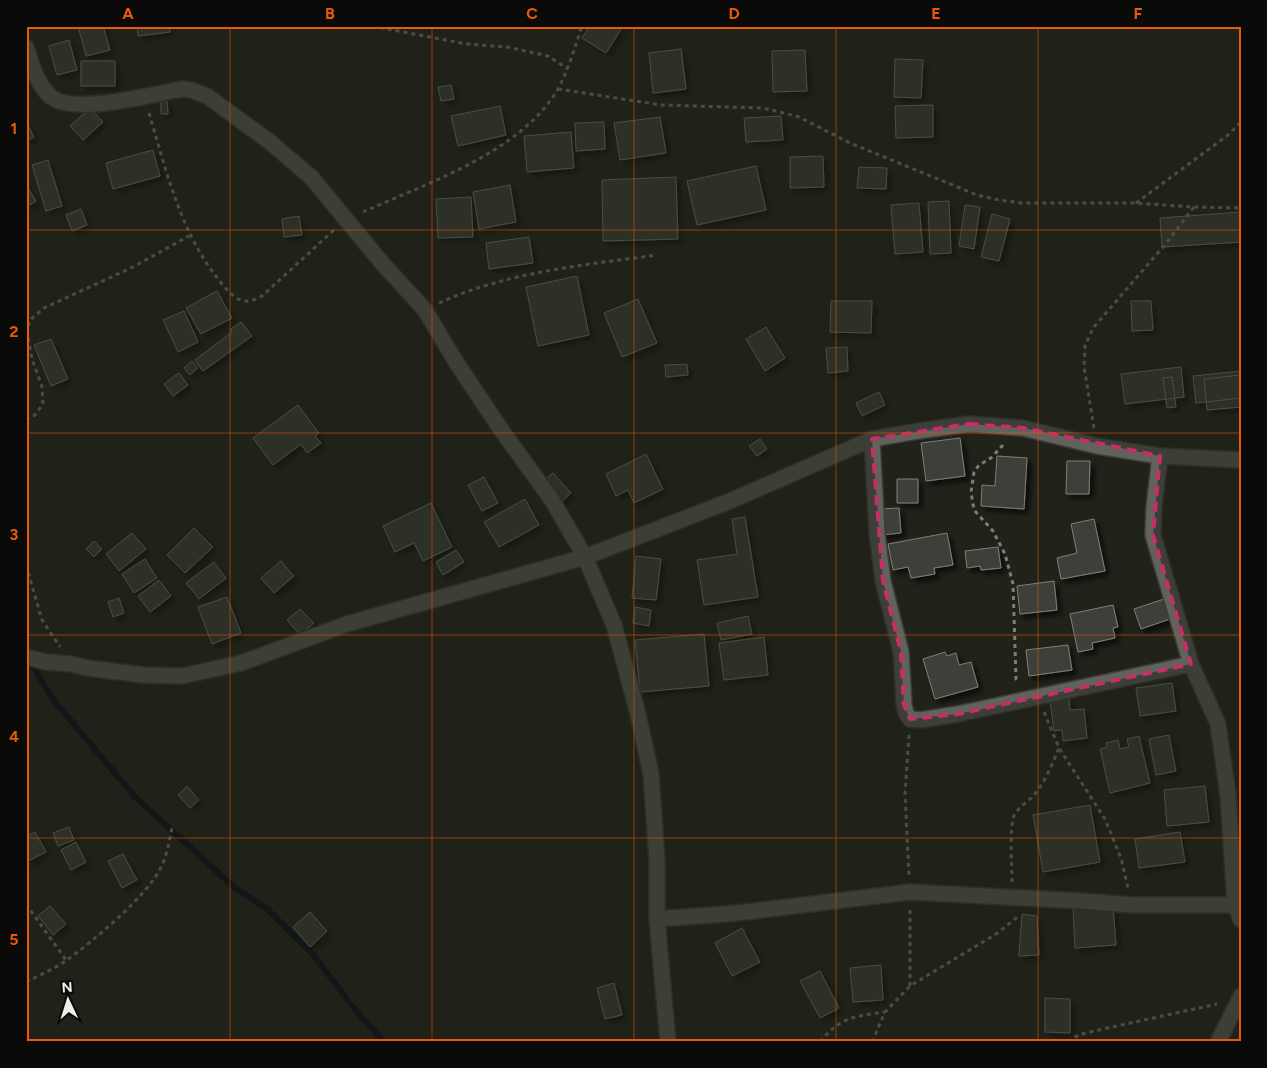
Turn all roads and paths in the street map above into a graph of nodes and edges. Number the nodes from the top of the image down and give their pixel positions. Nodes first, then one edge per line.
1 (372, 26) edge
2 (582, 26) edge
3 (26, 47) edge
4 (568, 69) junction
5 (32, 83) edge
6 (558, 89) junction
7 (143, 96) junction
8 (1241, 122) edge
9 (1135, 203) junction
10 (1194, 207) junction
11 (1241, 208) edge
12 (347, 219) junction
13 (189, 236) junction
14 (657, 255) dead end
15 (425, 310) junction
16 (26, 420) edge
17 (1023, 428) junction
18 (872, 439) junction
19 (1097, 446) junction
20 (1160, 456) junction
21 (1241, 460) edge
22 (585, 557) junction
23 (26, 565) edge
24 (26, 657) edge
25 (71, 664) junction
26 (1191, 664) junction
27 (1037, 697) junction
28 (910, 719) junction
29 (1059, 748) junction
30 (172, 828) dead end
31 (910, 892) junction
32 (1012, 898) junction
33 (1040, 899) junction
34 (26, 904) edge
35 (1132, 905) junction
36 (1235, 905) junction
37 (656, 919) junction
38 (1241, 920) edge
39 (66, 960) junction
40 (26, 982) edge
41 (910, 986) junction
42 (1240, 997) edge
43 (885, 1012) junction
44 (668, 1042) edge
45 (820, 1042) edge
46 (872, 1042) edge
47 (1068, 1042) edge
48 (1218, 1042) edge

1 - 4 path
2 - 4 path
3 - 5 street
4 - 6 path
5 - 7 street
6 - 9 path
6 - 12 path
7 - 12 street
7 - 13 path
8 - 9 path
9 - 10 path
10 - 11 path
10 - 19 path
12 - 13 path
12 - 15 street
13 - 16 path
14 - 15 path
15 - 22 street
17 - 18 street
17 - 19 street
17 - 27 path
18 - 22 street
18 - 28 street
19 - 20 street
20 - 21 street
20 - 26 street
22 - 25 street
22 - 37 street
23 - 25 path
24 - 25 street
26 - 27 street
26 - 36 street
27 - 28 street
27 - 29 path
28 - 31 path
29 - 32 path
29 - 35 path
30 - 39 path
31 - 32 street
31 - 37 street
31 - 41 path
32 - 33 street
33 - 35 street
33 - 41 path
34 - 39 path
35 - 36 street
36 - 38 street
37 - 44 street
39 - 40 path
41 - 43 path
42 - 47 path
42 - 48 street
43 - 45 path
43 - 46 path

